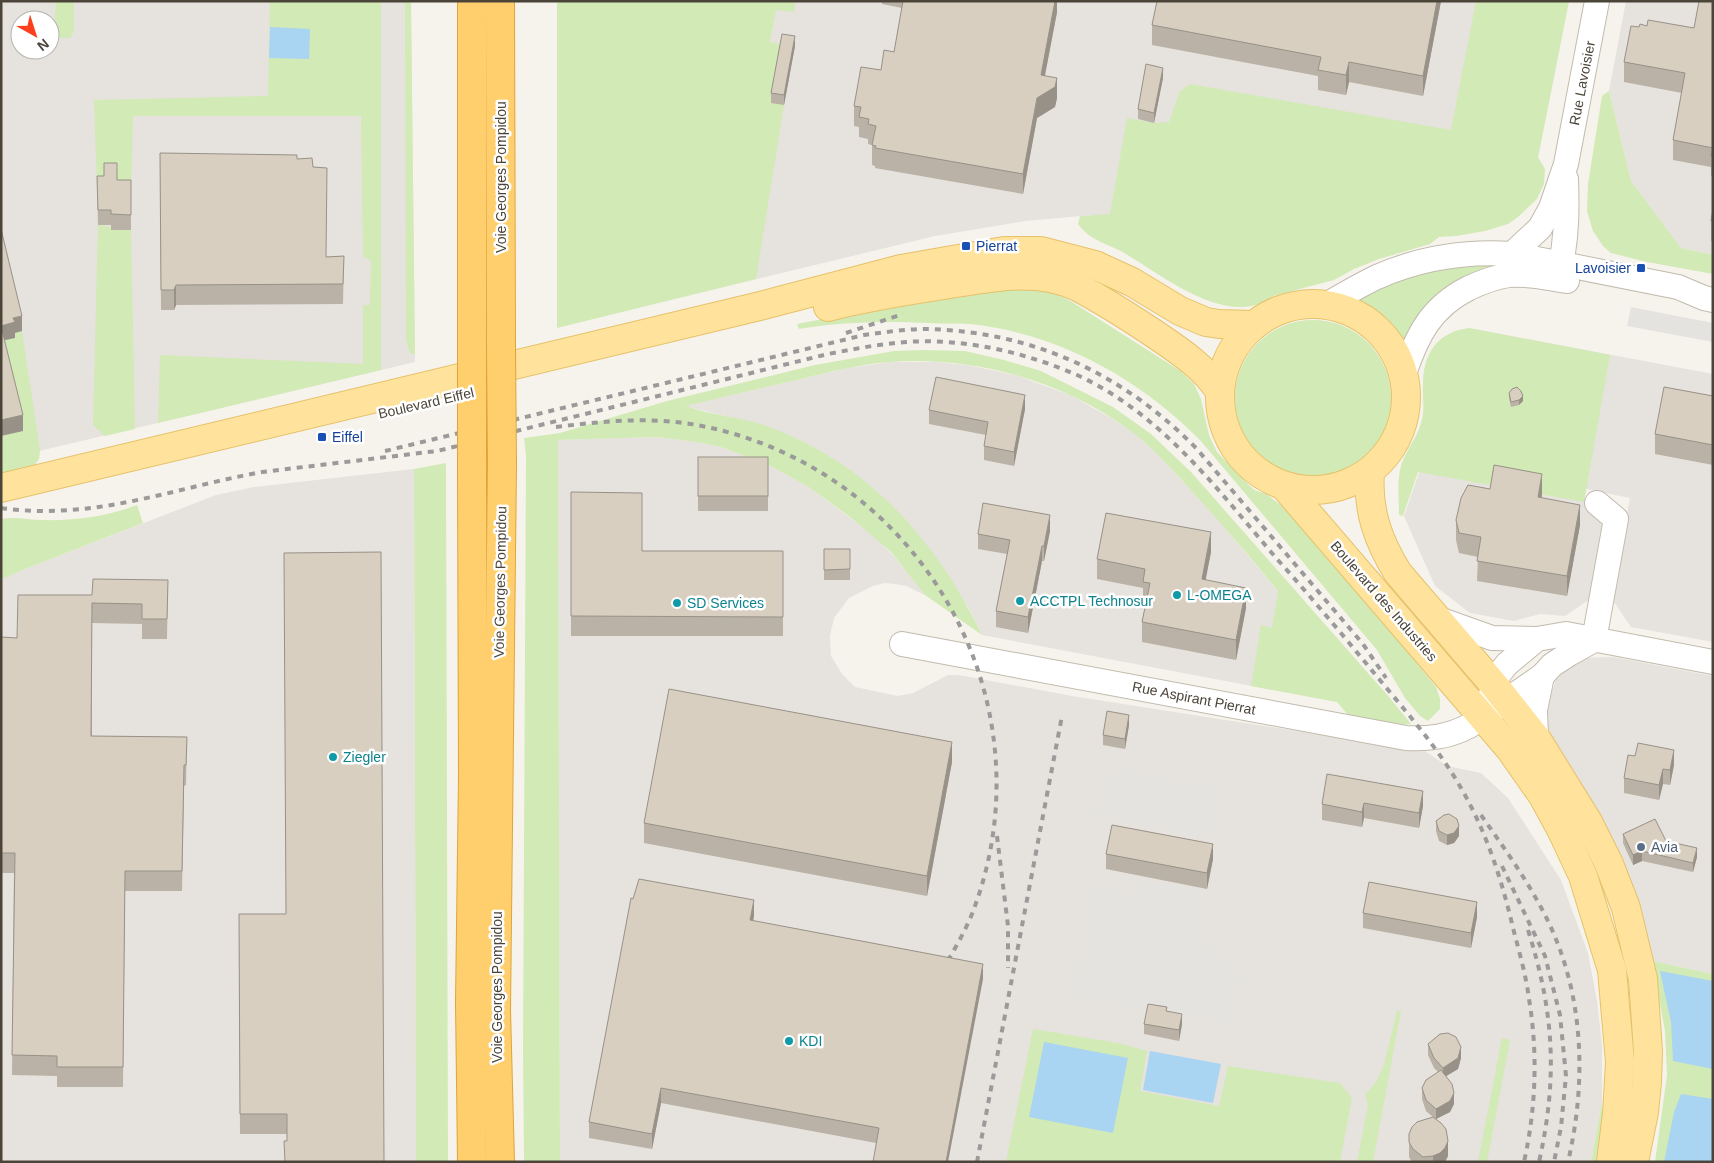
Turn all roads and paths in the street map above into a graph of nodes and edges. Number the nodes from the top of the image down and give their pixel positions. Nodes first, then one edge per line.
1 (472, 1) edge
2 (500, 1) edge
3 (1598, 1) edge
4 (1566, 164) junction
5 (1560, 264) junction
6 (1511, 265) junction
7 (1708, 299) edge
8 (1326, 305) junction
9 (1254, 325) junction
10 (1404, 374) junction
11 (1219, 390) junction
12 (1370, 472) junction
13 (1285, 487) junction
14 (1, 488) edge
15 (1597, 502) dead end
16 (1, 506) edge
17 (1436, 618) junction
18 (1537, 639) junction
19 (1594, 640) junction
20 (902, 644) dead end
21 (1713, 662) edge
22 (1542, 676) junction
23 (1500, 692) junction
24 (1482, 716) junction
25 (1536, 738) junction
26 (472, 1162) edge
27 (500, 1162) edge
28 (1611, 1162) edge
29 (1634, 1162) edge

1 - 26 highway, Voie Georges Pompidou, bridge
2 - 27 highway, Voie Georges Pompidou, bridge
3 - 4 street, Rue Lavoisier
4 - 5 street, Rue Lavoisier
4 - 6 street, Rue Lavoisier
5 - 6 street
5 - 7 street
6 - 7 street
6 - 8 street
6 - 10 street
8 - 9 main road
8 - 10 main road
9 - 11 main road
9 - 14 main road, Boulevard Eiffel
10 - 12 main road
11 - 13 main road
11 - 16 main road, Boulevard Eiffel
12 - 13 main road
12 - 17 main road, Boulevard des Industries
13 - 24 main road, Boulevard des Industries
15 - 19 street
17 - 18 street
17 - 23 main road, Boulevard des Industries
18 - 19 street
18 - 23 street
19 - 21 street
19 - 22 street
20 - 24 street, Rue Aspirant Pierrat
22 - 23 street
22 - 25 street
23 - 24 street
23 - 25 main road, Boulevard des Industries
24 - 28 main road, Boulevard des Industries
25 - 29 main road, Boulevard des Industries

